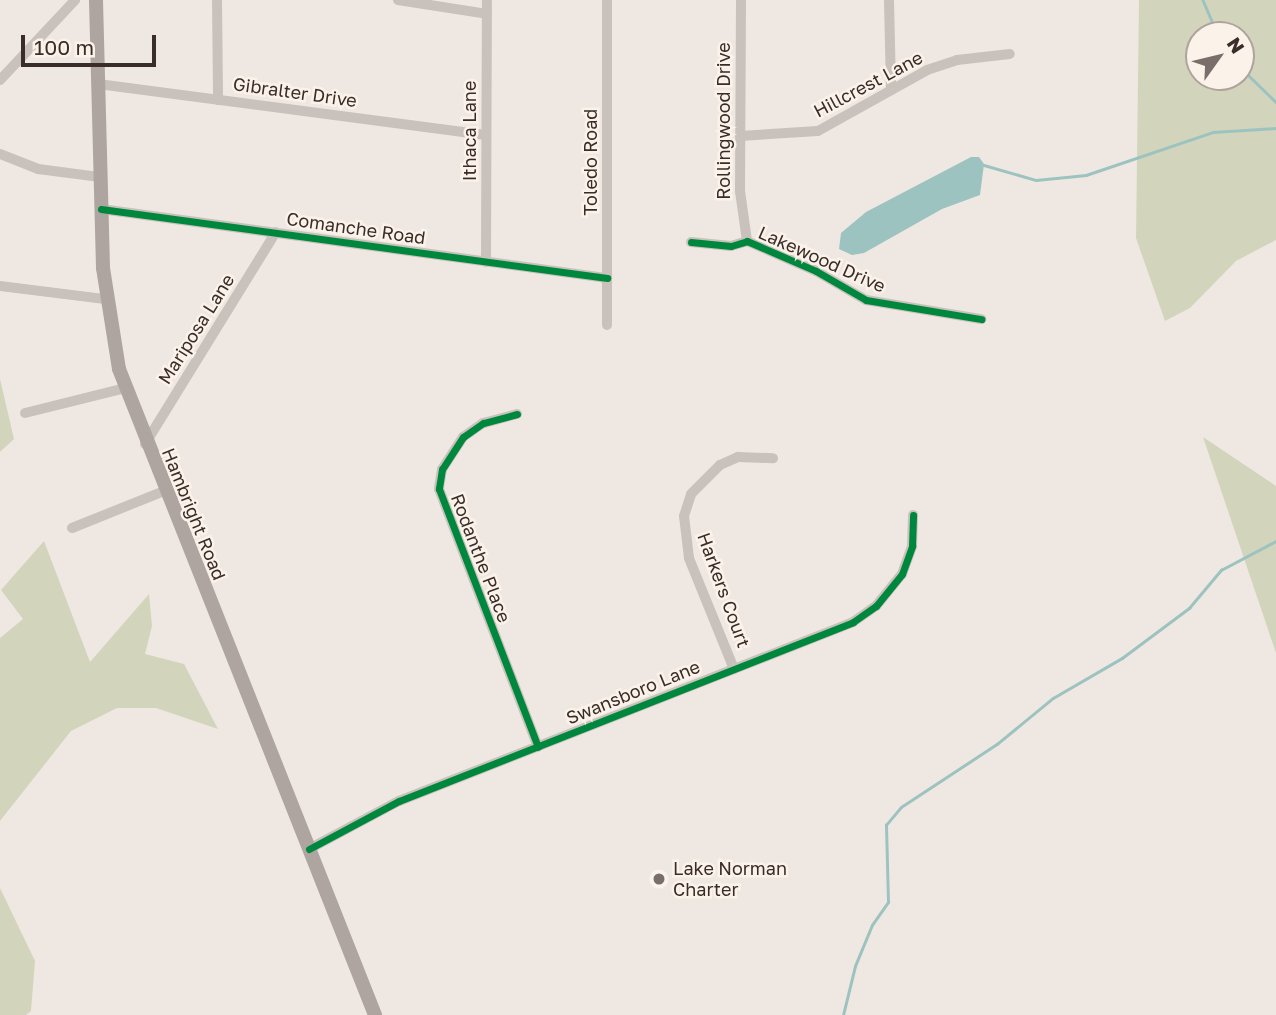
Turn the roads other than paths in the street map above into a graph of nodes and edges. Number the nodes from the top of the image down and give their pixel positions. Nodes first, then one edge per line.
1 (75, 0) edge
2 (96, 0) edge
3 (217, 0) edge
4 (398, 0) edge
5 (487, 0) edge
6 (607, 0) edge
7 (741, 0) edge
8 (889, 0) edge
9 (487, 14) junction
10 (1010, 54) dead end
11 (0, 80) edge
12 (98, 84) junction
13 (891, 90) junction
14 (218, 100) junction
15 (486, 135) junction
16 (740, 136) junction
17 (0, 154) edge
18 (100, 177) junction
19 (101, 209) junction
20 (276, 232) junction
21 (691, 242) dead end
22 (747, 242) junction
23 (486, 262) junction
24 (607, 278) junction
25 (0, 286) edge
26 (105, 299) junction
27 (981, 319) dead end
28 (607, 325) dead end
29 (125, 388) junction
30 (25, 413) dead end
31 (517, 414) dead end
32 (145, 444) junction
33 (773, 458) dead end
34 (164, 491) junction
35 (914, 515) dead end
36 (72, 528) dead end
37 (734, 669) junction
38 (538, 747) junction
39 (309, 849) junction
40 (375, 1015) edge

1 - 11 street
2 - 12 main road, Hambright Road
3 - 14 street
4 - 9 street
5 - 9 street, Ithaca Lane
6 - 24 street, Toledo Road
7 - 16 street, Rollingwood Drive
8 - 13 street
9 - 15 street, Ithaca Lane
10 - 13 street, Hillcrest Lane
12 - 14 street, Gibralter Drive
12 - 18 main road, Hambright Road
13 - 16 street, Hillcrest Lane
14 - 15 street, Gibralter Drive
15 - 23 street, Ithaca Lane
16 - 22 street, Rollingwood Drive
17 - 18 street
18 - 19 main road, Hambright Road
19 - 20 street, Comanche Road
19 - 26 main road, Hambright Road
20 - 23 street, Comanche Road
20 - 32 street, Mariposa Lane
21 - 22 street, Lakewood Drive
22 - 27 street, Lakewood Drive
23 - 24 street, Comanche Road
24 - 28 street, Toledo Road
25 - 26 street
26 - 29 main road, Hambright Road
29 - 30 street
29 - 32 main road, Hambright Road
31 - 38 street, Rodanthe Place
32 - 34 main road, Hambright Road
33 - 37 street, Harkers Court
34 - 36 street
34 - 39 main road, Hambright Road
35 - 37 street, Swansboro Lane
37 - 38 street, Swansboro Lane
38 - 39 street, Swansboro Lane
39 - 40 main road, Hambright Road

